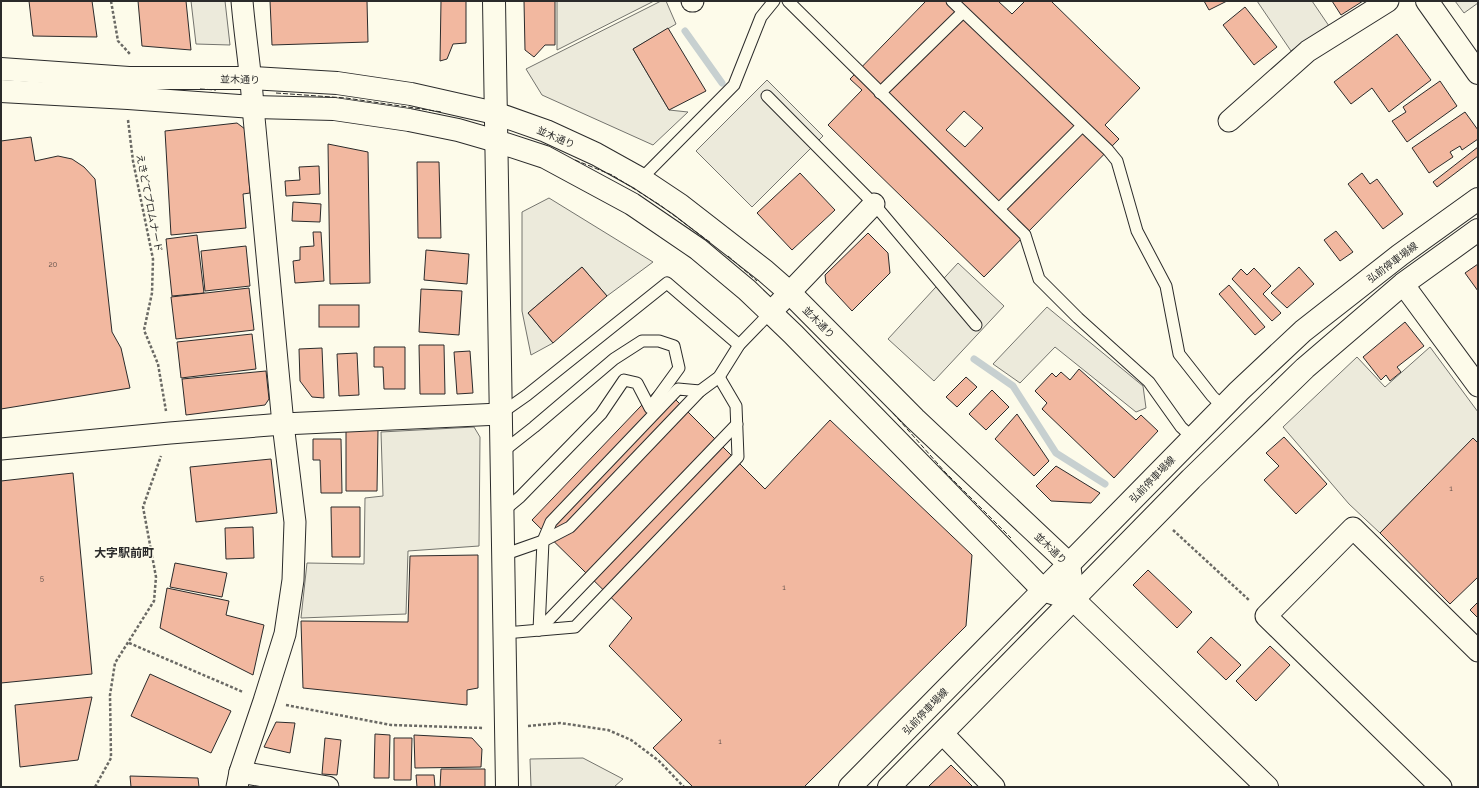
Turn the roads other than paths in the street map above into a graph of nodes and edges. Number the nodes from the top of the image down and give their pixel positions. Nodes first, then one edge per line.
1 (242, 1) edge
2 (494, 1) edge
3 (774, 1) edge
4 (788, 1) edge
5 (952, 1) edge
6 (1388, 1) edge
7 (1427, 1) edge
8 (963, 12) junction
9 (1, 69) edge
10 (1478, 73) edge
11 (252, 78) junction
12 (1, 91) edge
13 (880, 92) junction
14 (767, 96) dead end
15 (253, 107) junction
16 (495, 113) junction
17 (1229, 121) dead end
18 (1082, 126) junction
19 (496, 141) junction
20 (641, 179) junction
21 (1478, 199) edge
22 (874, 204) junction
23 (999, 209) junction
24 (1478, 230) edge
25 (1403, 284) junction
26 (789, 292) junction
27 (771, 312) junction
28 (976, 325) dead end
29 (738, 345) junction
30 (719, 377) junction
31 (1478, 386) edge
32 (700, 392) junction
33 (1223, 407) junction
34 (500, 414) junction
35 (283, 424) junction
36 (737, 424) junction
37 (1193, 438) junction
38 (1, 449) edge
39 (501, 453) junction
40 (502, 512) junction
41 (543, 541) junction
42 (503, 555) junction
43 (1069, 564) junction
44 (1043, 590) junction
45 (1074, 600) junction
46 (539, 630) junction
47 (504, 633) junction
48 (1478, 651) edge
49 (942, 733) junction
50 (238, 779) edge
51 (1438, 786) edge
52 (328, 787) edge
53 (507, 787) edge
54 (850, 787) edge
55 (889, 787) edge
56 (994, 787) edge
57 (1267, 787) edge

1 - 11 street
2 - 16 street
3 - 20 lane
4 - 13 lane
5 - 8 lane
6 - 17 street
7 - 10 street
8 - 13 lane
8 - 18 lane
9 - 11 street, 並木通り
11 - 15 street
11 - 16 street, 並木通り
12 - 15 street
13 - 23 lane
14 - 22 lane
15 - 19 street
15 - 35 street
16 - 19 street
16 - 20 street, 並木通り
18 - 23 lane
18 - 33 lane
19 - 27 street
19 - 34 street
20 - 26 street, 並木通り
21 - 33 street, 弘前停車場線
22 - 26 street
22 - 28 lane
23 - 37 lane
24 - 25 street
25 - 31 street
25 - 45 street
26 - 27 street
26 - 43 street, 並木通り
27 - 29 lane
27 - 44 street
29 - 30 lane
29 - 34 lane
30 - 32 lane
30 - 36 lane
32 - 41 lane
32 - 41 lane
33 - 37 street, 弘前停車場線
34 - 35 street
34 - 39 street
35 - 38 street
35 - 50 street
36 - 46 lane
36 - 46 lane
37 - 43 street, 弘前停車場線
39 - 40 street
39 - 40 lane
40 - 42 street
41 - 42 lane
41 - 46 lane
42 - 47 street
43 - 44 street, 弘前停車場線
43 - 45 street, 並木通り
44 - 45 street
44 - 54 street, 弘前停車場線
45 - 49 street
45 - 57 street
46 - 47 lane
47 - 53 street
48 - 51 street
49 - 55 street
49 - 56 street
50 - 52 street

